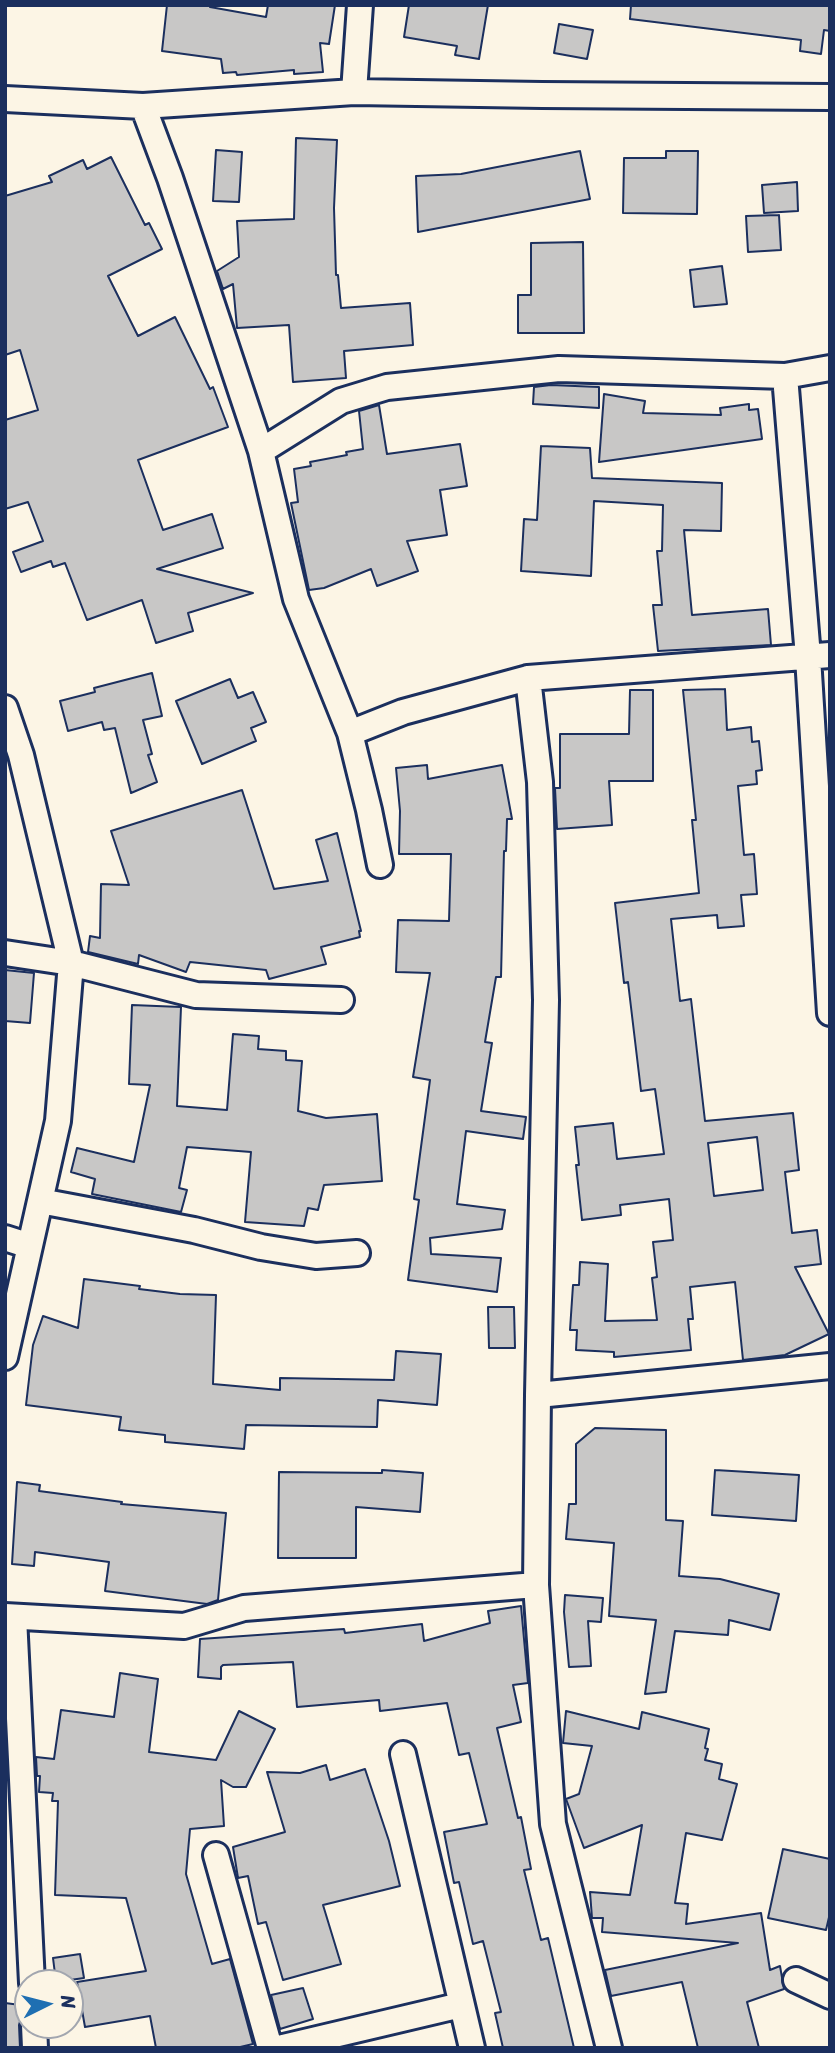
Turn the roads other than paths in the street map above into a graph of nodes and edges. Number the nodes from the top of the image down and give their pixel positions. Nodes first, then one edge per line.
1 (360, 5) edge
2 (354, 92) junction
3 (830, 97) edge
4 (5, 99) edge
5 (143, 106) junction
6 (830, 368) edge
7 (785, 376) junction
8 (261, 451) junction
9 (819, 656) edge
10 (528, 678) junction
11 (5, 708) edge
12 (350, 733) junction
13 (380, 865) dead end
14 (5, 953) edge
15 (71, 963) junction
16 (341, 1000) dead end
17 (830, 1013) edge
18 (40, 1201) junction
19 (5, 1238) edge
20 (30, 1246) junction
21 (357, 1253) dead end
22 (5, 1357) edge
23 (830, 1366) edge
24 (538, 1395) junction
25 (536, 1585) junction
26 (10, 1616) edge
27 (403, 1754) dead end
28 (216, 1855) dead end
29 (17, 1929) edge
30 (28, 1969) edge
31 (796, 1980) dead end
32 (830, 1996) edge
33 (461, 2005) junction
34 (270, 2048) edge
35 (279, 2048) edge
36 (472, 2048) edge
37 (609, 2048) edge

1 - 2 street
2 - 3 street
2 - 5 street
4 - 5 street
5 - 8 street
6 - 7 street
7 - 8 street
7 - 9 street
8 - 12 street
9 - 10 street
9 - 17 street
10 - 12 street
10 - 24 street
11 - 15 street
12 - 13 street
14 - 15 street
15 - 16 street
15 - 18 street
18 - 20 street
18 - 21 street
19 - 20 street
20 - 22 street
23 - 24 street
24 - 25 street
25 - 26 street
25 - 37 street
26 - 29 street
27 - 33 street
28 - 34 street
29 - 30 street
31 - 32 street
33 - 35 street
33 - 36 street

